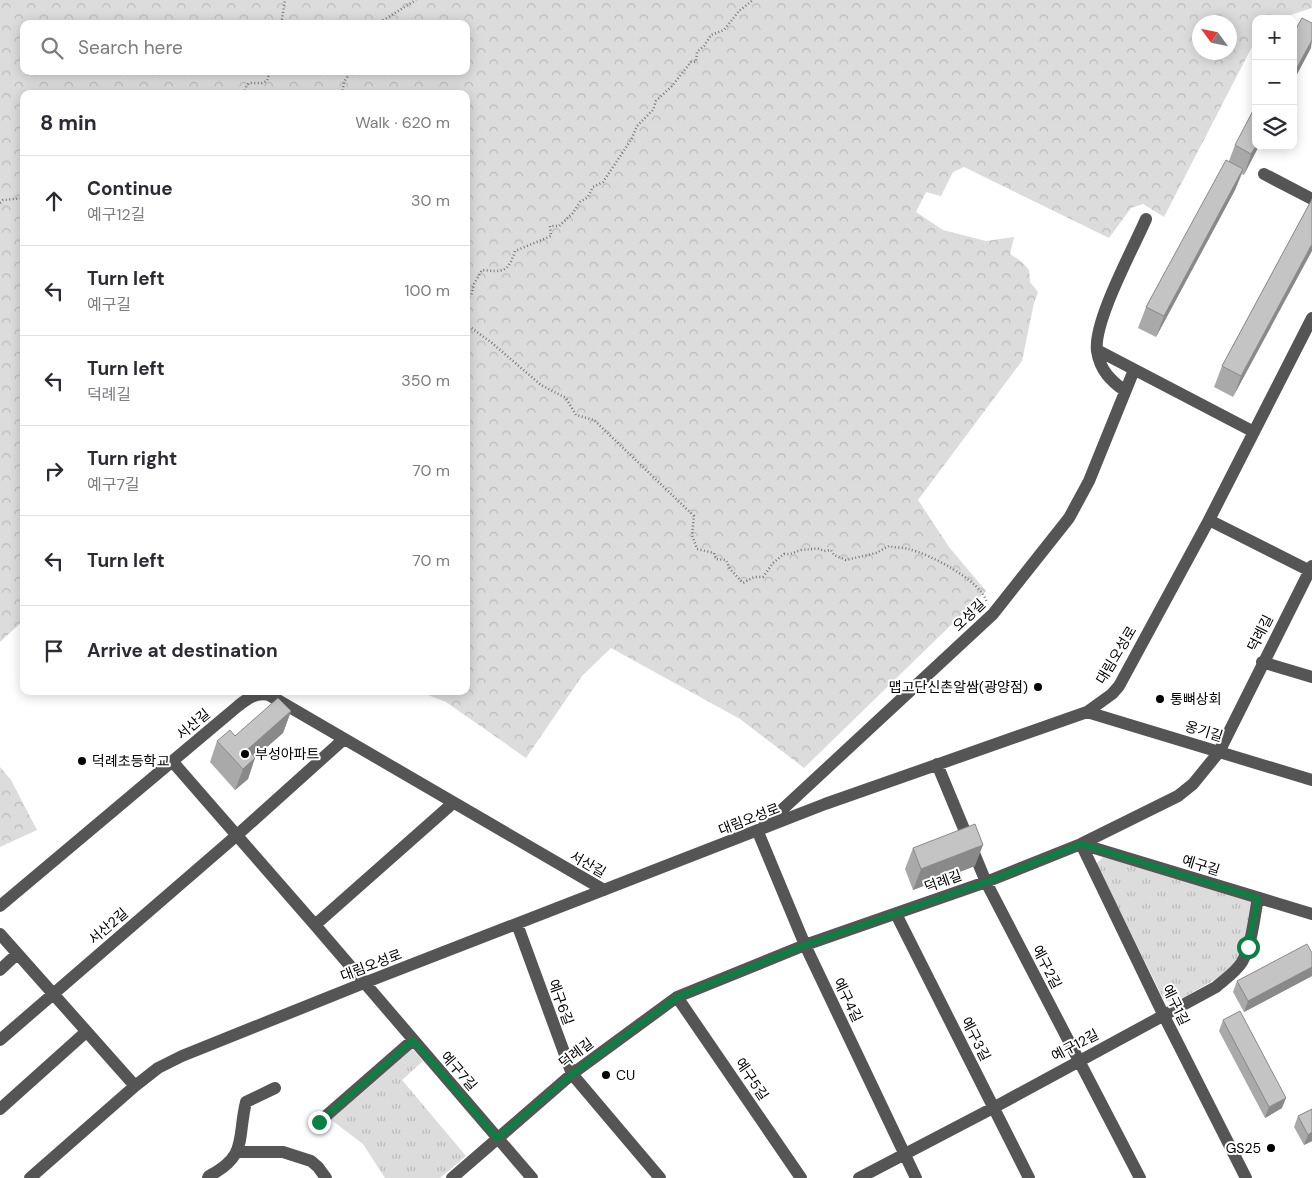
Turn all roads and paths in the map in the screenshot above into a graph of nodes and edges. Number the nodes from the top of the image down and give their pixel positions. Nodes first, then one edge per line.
1 (285, 0) edge
2 (754, 0) edge
3 (413, 1) edge
4 (281, 20) edge
5 (383, 20) edge
6 (269, 75) edge
7 (348, 75) edge
8 (245, 90) edge
9 (343, 90) edge
10 (1264, 174) dead end
11 (20, 198) edge
12 (1312, 199) edge
13 (0, 203) edge
14 (1146, 219) dead end
15 (470, 296) edge
16 (1312, 318) edge
17 (470, 327) edge
18 (1097, 350) junction
19 (1134, 370) junction
20 (1124, 391) junction
21 (1254, 432) junction
22 (1209, 520) junction
23 (1311, 570) edge
24 (986, 610) dead end
25 (1262, 662) junction
26 (1312, 676) edge
27 (257, 695) edge
28 (269, 695) edge
29 (1088, 712) junction
30 (344, 739) junction
31 (1219, 752) junction
32 (172, 761) junction
33 (937, 764) junction
34 (1312, 780) edge
35 (453, 803) junction
36 (758, 832) junction
37 (236, 836) junction
38 (1081, 844) junction
39 (986, 882) junction
40 (604, 890) junction
41 (1258, 898) junction
42 (0, 906) edge
43 (896, 914) junction
44 (1312, 914) edge
45 (516, 924) junction
46 (315, 925) junction
47 (0, 934) edge
48 (805, 945) junction
49 (17, 954) junction
50 (0, 970) edge
51 (364, 983) junction
52 (52, 994) junction
53 (677, 997) junction
54 (1164, 1016) junction
55 (86, 1032) junction
56 (0, 1040) edge
57 (413, 1040) junction
58 (1078, 1060) junction
59 (572, 1074) junction
60 (135, 1086) junction
61 (275, 1088) dead end
62 (994, 1108) junction
63 (0, 1109) edge
64 (319, 1122) dead end
65 (497, 1138) junction
66 (238, 1152) junction
67 (905, 1154) junction
68 (30, 1178) edge
69 (208, 1178) edge
70 (326, 1178) edge
71 (452, 1178) edge
72 (532, 1178) edge
73 (660, 1178) edge
74 (801, 1178) edge
75 (859, 1178) edge
76 (916, 1178) edge
77 (1029, 1178) edge
78 (1140, 1178) edge
79 (1246, 1178) edge

1 - 4 path
2 - 15 path
3 - 5 path
6 - 8 path
7 - 9 path
10 - 12 street
11 - 13 path
14 - 18 street
16 - 21 street, 대림오성로
17 - 24 path
18 - 19 street
18 - 20 street
19 - 20 street, 오성길
19 - 21 street
20 - 36 street, 오성길
21 - 22 street, 대림오성로
22 - 23 street
22 - 29 street, 대림오성로
23 - 25 street, 덕례길
25 - 26 street
25 - 31 street, 덕례길
27 - 32 street, 서산길
28 - 30 street, 서산길
29 - 31 street, 옹기길
29 - 33 street, 대림오성로
30 - 35 street, 서산길
30 - 37 street, 서산2길
31 - 34 street, 옹기길
31 - 38 street, 덕례길
32 - 37 street
32 - 42 street, 서산길
33 - 36 street, 대림오성로
33 - 39 street, 예구2길
35 - 40 street, 서산길
35 - 46 street
36 - 40 street, 대림오성로
36 - 48 street, 예구4길
37 - 46 street
37 - 52 street, 서산2길
38 - 39 street, 덕례길
38 - 41 street, 예구길
38 - 54 street, 예구1길
39 - 43 street, 덕례길
39 - 58 street, 예구2길
40 - 45 street, 대림오성로
41 - 44 street, 예구길
41 - 54 street, 예구12길
43 - 48 street, 덕례길
43 - 62 street, 예구3길
45 - 51 street, 대림오성로
45 - 59 street, 예구6길
46 - 51 street
47 - 49 street
48 - 53 street, 덕례길
48 - 67 street, 예구4길
49 - 50 street
49 - 52 street
51 - 57 street, 예구7길
51 - 60 street, 대림오성로
52 - 55 street
52 - 56 street, 서산2길
53 - 59 street, 덕례길
53 - 74 street, 예구5길
54 - 58 street, 예구12길
54 - 79 street, 예구1길
55 - 60 street
55 - 63 street
57 - 64 street
57 - 65 street, 예구7길
58 - 62 street, 예구12길
58 - 78 street, 예구2길
59 - 65 street, 덕례길
59 - 73 street, 예구6길
60 - 68 street, 대림오성로
61 - 66 street
62 - 67 street, 예구12길
62 - 77 street, 예구3길
65 - 71 street, 덕례길
65 - 72 street, 예구7길
66 - 69 street
66 - 70 street
67 - 75 street, 예구12길
67 - 76 street, 예구4길

